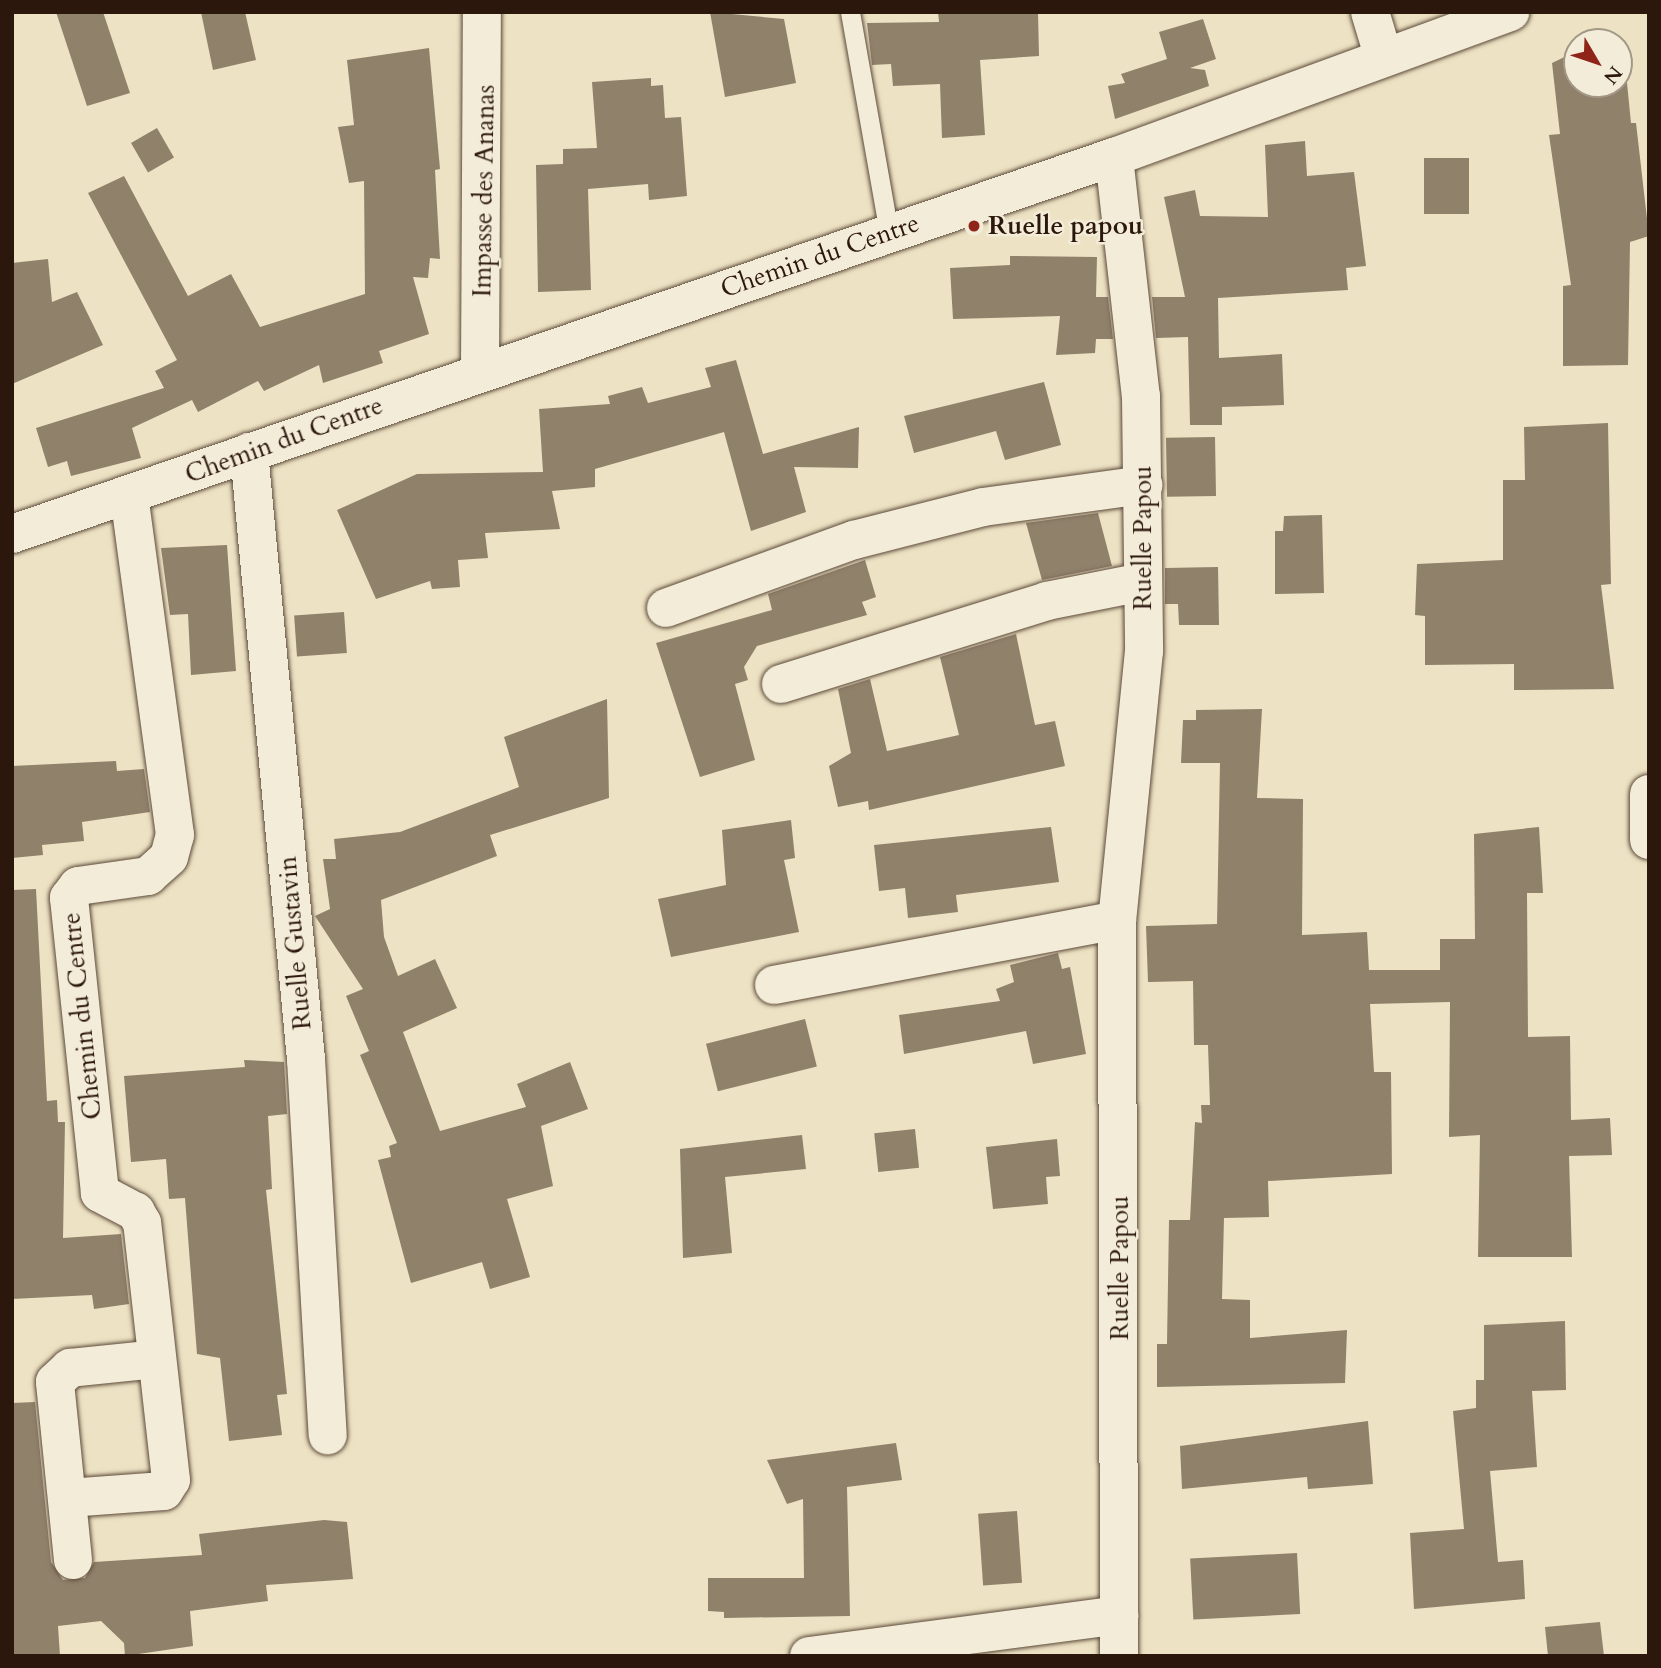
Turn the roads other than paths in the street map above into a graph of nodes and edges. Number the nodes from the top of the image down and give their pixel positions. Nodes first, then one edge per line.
1 (482, 12) edge
2 (850, 12) edge
3 (1370, 12) edge
4 (1510, 12) edge
5 (1382, 55) junction
6 (1114, 157) junction
7 (889, 233) junction
8 (480, 370) junction
9 (248, 452) junction
10 (1143, 485) junction
11 (129, 495) junction
12 (12, 534) edge
13 (1142, 582) junction
14 (666, 608) dead end
15 (781, 684) dead end
16 (1649, 794) edge
17 (1649, 840) edge
18 (1118, 920) junction
19 (774, 985) dead end
20 (157, 1359) junction
21 (328, 1435) dead end
22 (68, 1498) junction
23 (73, 1560) dead end
24 (1119, 1615) junction
25 (808, 1656) edge
26 (1119, 1656) edge

1 - 8 street, Impasse des Ananas
2 - 7 lane
3 - 5 street
4 - 5 street, Chemin du Centre
5 - 6 street, Chemin du Centre
6 - 7 street, Chemin du Centre
6 - 10 street, Ruelle Papou
7 - 8 street, Chemin du Centre
8 - 9 street, Chemin du Centre
9 - 11 street, Chemin du Centre
9 - 21 street, Ruelle Gustavin
10 - 13 street, Ruelle Papou
10 - 14 street
11 - 12 street, Chemin du Centre
11 - 20 street, Chemin du Centre
13 - 15 street
13 - 18 street, Ruelle Papou
16 - 17 street
18 - 19 street
18 - 24 street, Ruelle Papou
20 - 22 street
20 - 22 street
22 - 23 street
24 - 25 street
24 - 26 street, Ruelle Papou

